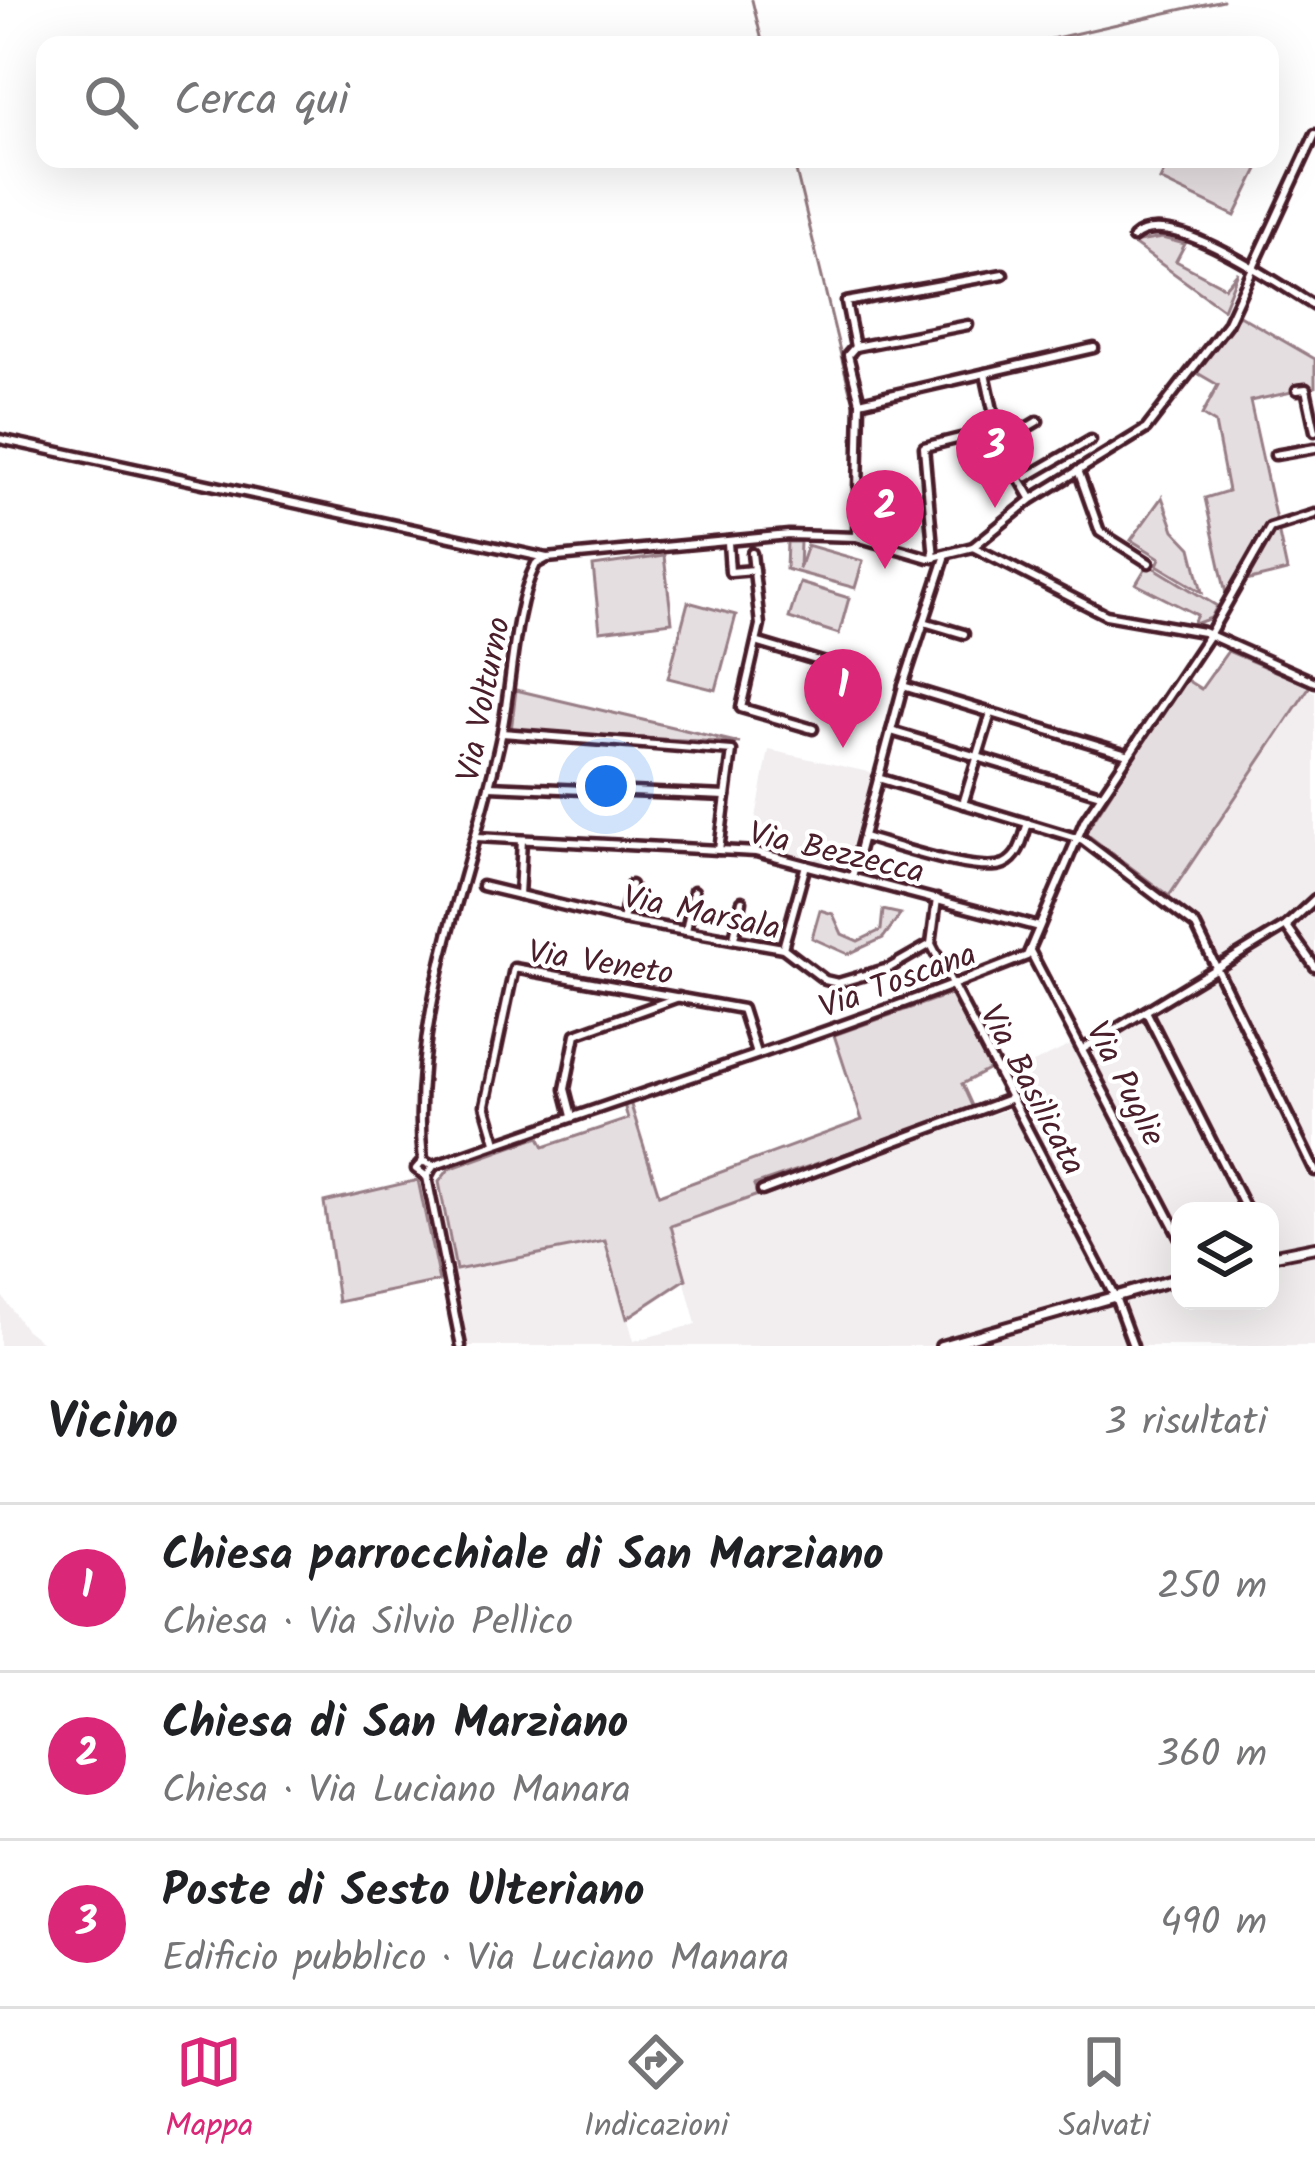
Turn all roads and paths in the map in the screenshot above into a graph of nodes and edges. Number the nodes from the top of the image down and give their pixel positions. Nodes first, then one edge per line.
1 (1315, 134) edge
2 (1132, 238) dead end
3 (1251, 269) junction
4 (1003, 274) dead end
5 (1315, 306) edge
6 (968, 325) dead end
7 (1094, 348) dead end
8 (851, 350) junction
9 (985, 373) junction
10 (1297, 391) dead end
11 (860, 402) junction
12 (1037, 421) dead end
13 (998, 429) junction
14 (0, 439) edge
15 (1090, 440) dead end
16 (1314, 441) edge
17 (1000, 443) junction
18 (1274, 455) dead end
19 (1059, 458) junction
20 (1074, 473) junction
21 (1027, 477) dead end
22 (1031, 499) junction
23 (1315, 514) edge
24 (857, 537) junction
25 (728, 542) junction
26 (973, 547) junction
27 (752, 553) dead end
28 (945, 557) junction
29 (547, 558) junction
30 (934, 558) junction
31 (1149, 563) dead end
32 (754, 570) junction
33 (924, 622) junction
34 (964, 634) dead end
35 (1209, 635) junction
36 (759, 643) junction
37 (830, 664) dead end
38 (1315, 682) edge
39 (903, 686) junction
40 (991, 712) junction
41 (814, 728) dead end
42 (891, 730) junction
43 (502, 733) junction
44 (1127, 754) junction
45 (977, 756) junction
46 (878, 778) junction
47 (490, 786) junction
48 (1101, 795) junction
49 (726, 796) junction
50 (963, 803) junction
51 (1028, 823) junction
52 (477, 837) junction
53 (862, 837) junction
54 (1076, 837) junction
55 (522, 840) junction
56 (718, 850) junction
57 (806, 865) junction
58 (852, 878) junction
59 (631, 885) dead end
60 (482, 886) dead end
61 (694, 891) dead end
62 (519, 895) junction
63 (937, 899) junction
64 (1315, 899) edge
65 (742, 901) dead end
66 (623, 920) junction
67 (1286, 926) junction
68 (1040, 927) junction
69 (686, 931) junction
70 (734, 939) junction
71 (931, 944) junction
72 (783, 948) junction
73 (1030, 951) junction
74 (1216, 965) junction
75 (1315, 967) edge
76 (952, 986) junction
77 (680, 997) junction
78 (1146, 1010) junction
79 (1083, 1049) junction
80 (756, 1053) junction
81 (1013, 1098) junction
82 (572, 1116) junction
83 (497, 1143) junction
84 (423, 1161) junction
85 (433, 1166) junction
86 (1315, 1171) edge
87 (428, 1177) junction
88 (763, 1191) dead end
89 (1242, 1202) edge
90 (1171, 1220) edge
91 (1315, 1247) edge
92 (1279, 1254) edge
93 (1171, 1281) edge
94 (1115, 1297) junction
95 (461, 1346) edge
96 (941, 1346) edge
97 (1133, 1346) edge

1 - 3 street
2 - 3 street
3 - 5 street
3 - 20 street
4 - 8 street
6 - 8 street
7 - 9 street
8 - 11 street
9 - 11 street
9 - 13 street
10 - 16 street
11 - 24 street
12 - 17 street
13 - 17 street
13 - 30 street
14 - 29 street
15 - 19 street
16 - 18 street
17 - 22 street
19 - 20 street
19 - 21 street
20 - 22 street
20 - 31 street
22 - 26 street
23 - 35 street
24 - 25 street
24 - 30 street
25 - 29 street
25 - 32 street
26 - 28 street
26 - 35 street
27 - 32 street
28 - 30 street
28 - 33 street
29 - 43 street, Via Volturno
32 - 36 street
33 - 34 street
33 - 39 street
35 - 38 street
35 - 44 street
36 - 37 street
36 - 41 street
39 - 40 street
39 - 42 street
40 - 44 street
40 - 45 street
42 - 45 street
42 - 46 street
43 - 47 street, Via Volturno
43 - 49 street
44 - 48 street
45 - 48 street
45 - 50 street
46 - 50 street
46 - 53 street
47 - 49 street
47 - 52 street, Via Volturno
48 - 54 street
49 - 56 street
50 - 51 street
51 - 53 street
51 - 54 street
52 - 55 street, Via Bezzecca
52 - 84 street, Via Volturno
53 - 58 street
54 - 68 street
54 - 74 street
55 - 56 street, Via Bezzecca
55 - 62 street
56 - 57 street, Via Bezzecca
57 - 58 street, Via Bezzecca
57 - 72 street
58 - 63 street, Via Bezzecca
59 - 66 street
60 - 62 street, Via Marsala
61 - 69 street
62 - 66 street, Via Marsala
63 - 68 street, Via Bezzecca
63 - 71 street
64 - 67 street
65 - 70 street
66 - 69 street, Via Marsala
67 - 74 street
67 - 75 street
68 - 73 street
69 - 70 street, Via Marsala
70 - 72 street, Via Marsala
71 - 72 street, Via Marsala
71 - 76 street, Via Basilicata
73 - 76 street, Via Toscana
73 - 79 street, Via Puglie
74 - 78 street
74 - 86 street
76 - 80 street, Via Toscana
76 - 81 street, Via Basilicata
77 - 80 street, Via Veneto
77 - 82 street
77 - 83 street, Via Veneto
78 - 79 street
78 - 89 street
79 - 90 street, Via Puglie
80 - 82 street, Via Toscana
81 - 88 street
81 - 94 street, Via Basilicata
82 - 83 street, Via Toscana
83 - 85 street, Via Toscana
84 - 85 street
84 - 87 street, Via Volturno
85 - 87 street
87 - 95 street, Via Volturno
91 - 92 street
93 - 94 street
94 - 96 street
94 - 97 street, Via Basilicata

